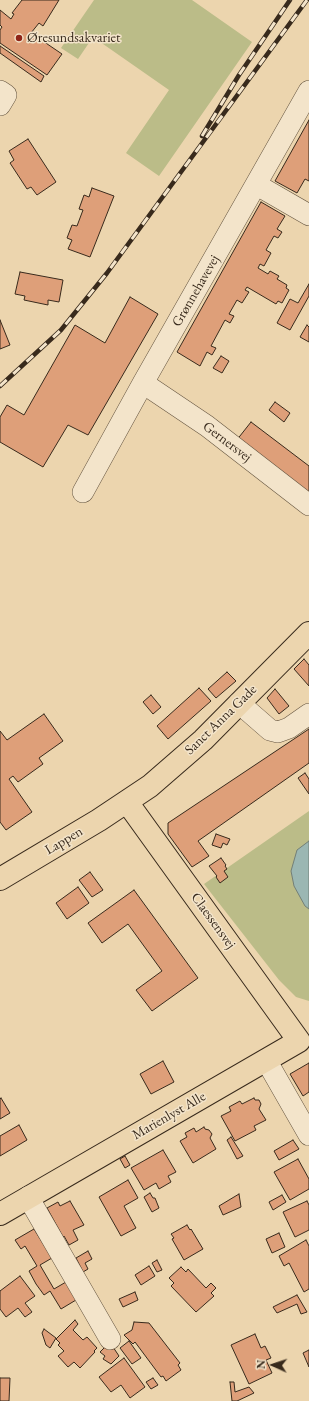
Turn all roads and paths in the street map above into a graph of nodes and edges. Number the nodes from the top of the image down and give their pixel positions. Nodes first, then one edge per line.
1 (0, 91) edge
2 (309, 91) edge
3 (0, 105) edge
4 (257, 185) junction
5 (309, 215) edge
6 (143, 383) junction
7 (83, 492) dead end
8 (309, 505) edge
9 (309, 633) edge
10 (239, 704) junction
11 (309, 714) edge
12 (128, 802) junction
13 (0, 879) edge
14 (304, 1038) edge
15 (266, 1060) junction
16 (309, 1135) edge
17 (28, 1197) junction
18 (0, 1214) edge
19 (110, 1339) dead end

1 - 3 street
2 - 4 street, Grønnehavevej
4 - 5 street
4 - 6 street, Grønnehavevej
6 - 7 street, Grønnehavevej
6 - 8 street, Gernersvej
9 - 10 main road, Sanct Anna Gade
10 - 11 street
10 - 12 main road, Sanct Anna Gade
12 - 13 main road, Lappen
12 - 14 main road, Claessensvej
14 - 15 main road, Marienlyst Alle
15 - 16 street
15 - 17 main road, Marienlyst Alle
17 - 18 main road, Marienlyst Alle
17 - 19 street

